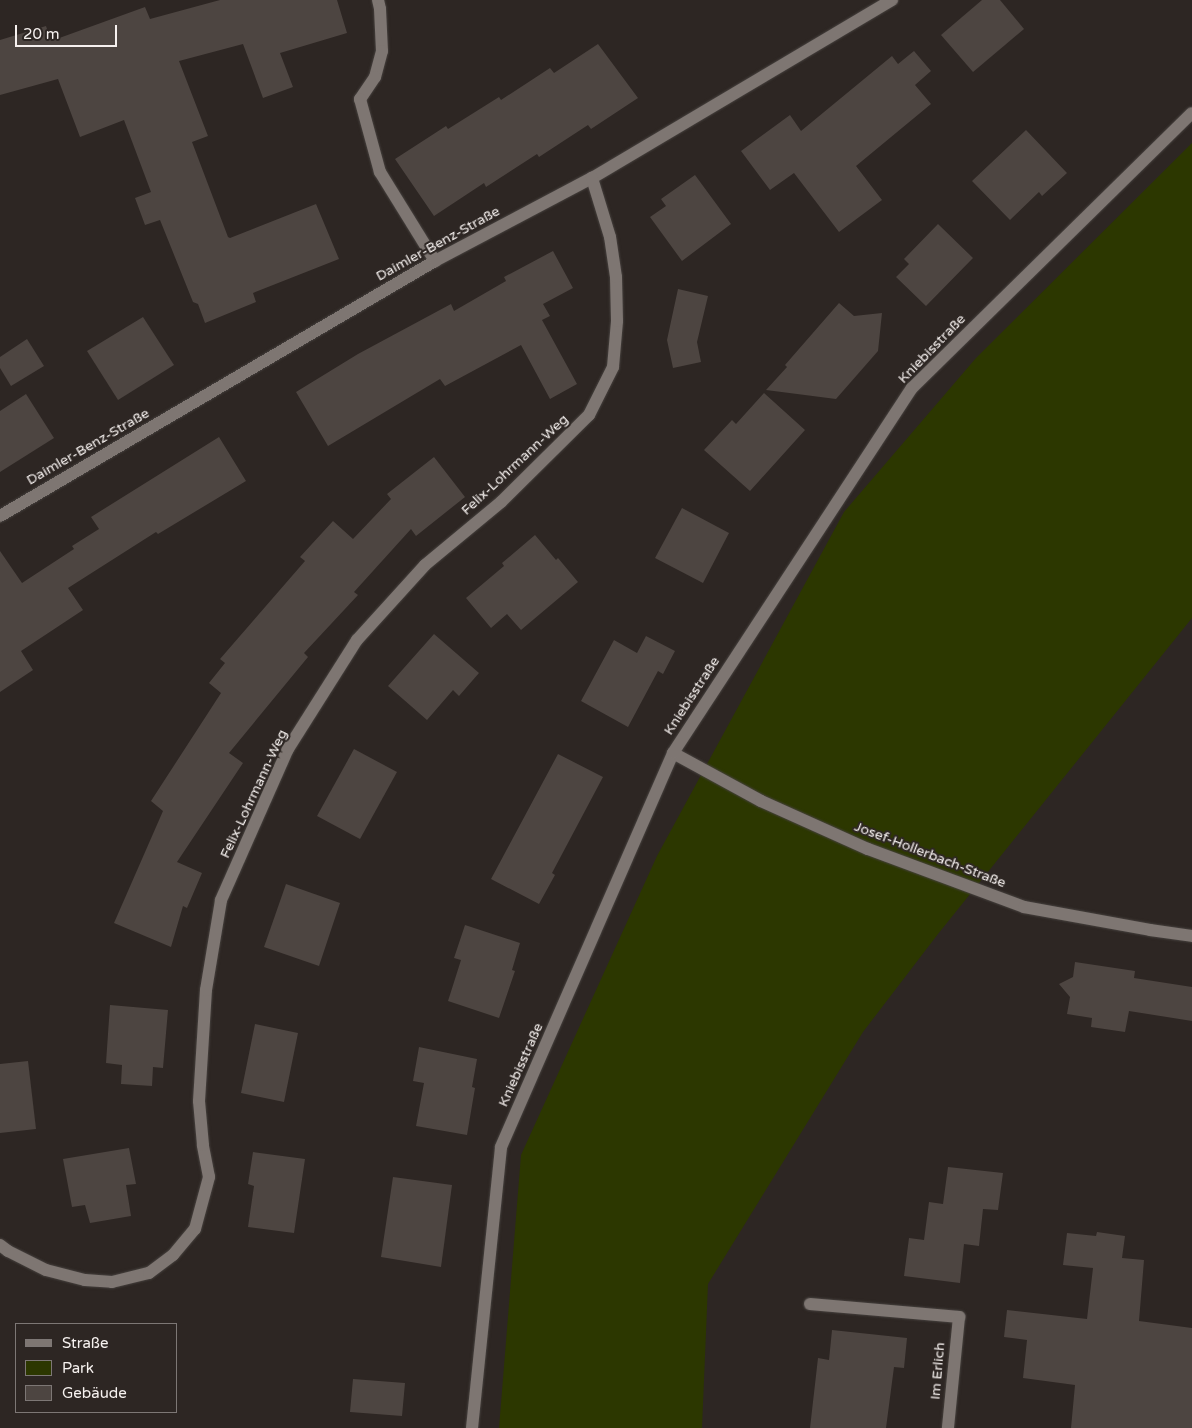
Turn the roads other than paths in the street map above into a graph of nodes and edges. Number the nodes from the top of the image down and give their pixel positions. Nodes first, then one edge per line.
1 (378, 0) edge
2 (892, 0) edge
3 (1192, 113) edge
4 (592, 178) junction
5 (435, 261) junction
6 (0, 516) edge
7 (673, 753) junction
8 (1192, 936) edge
9 (0, 1245) edge
10 (810, 1304) dead end
11 (472, 1428) edge
12 (948, 1428) edge

1 - 5 street
2 - 4 street, Daimler-Benz-Straße
3 - 7 street, Kniebisstraße
4 - 5 street, Daimler-Benz-Straße
4 - 9 street, Felix-Lohrmann-Weg
5 - 6 street, Daimler-Benz-Straße
7 - 8 street, Josef-Hollerbach-Straße
7 - 11 street, Kniebisstraße
10 - 12 street, Im Erlich

